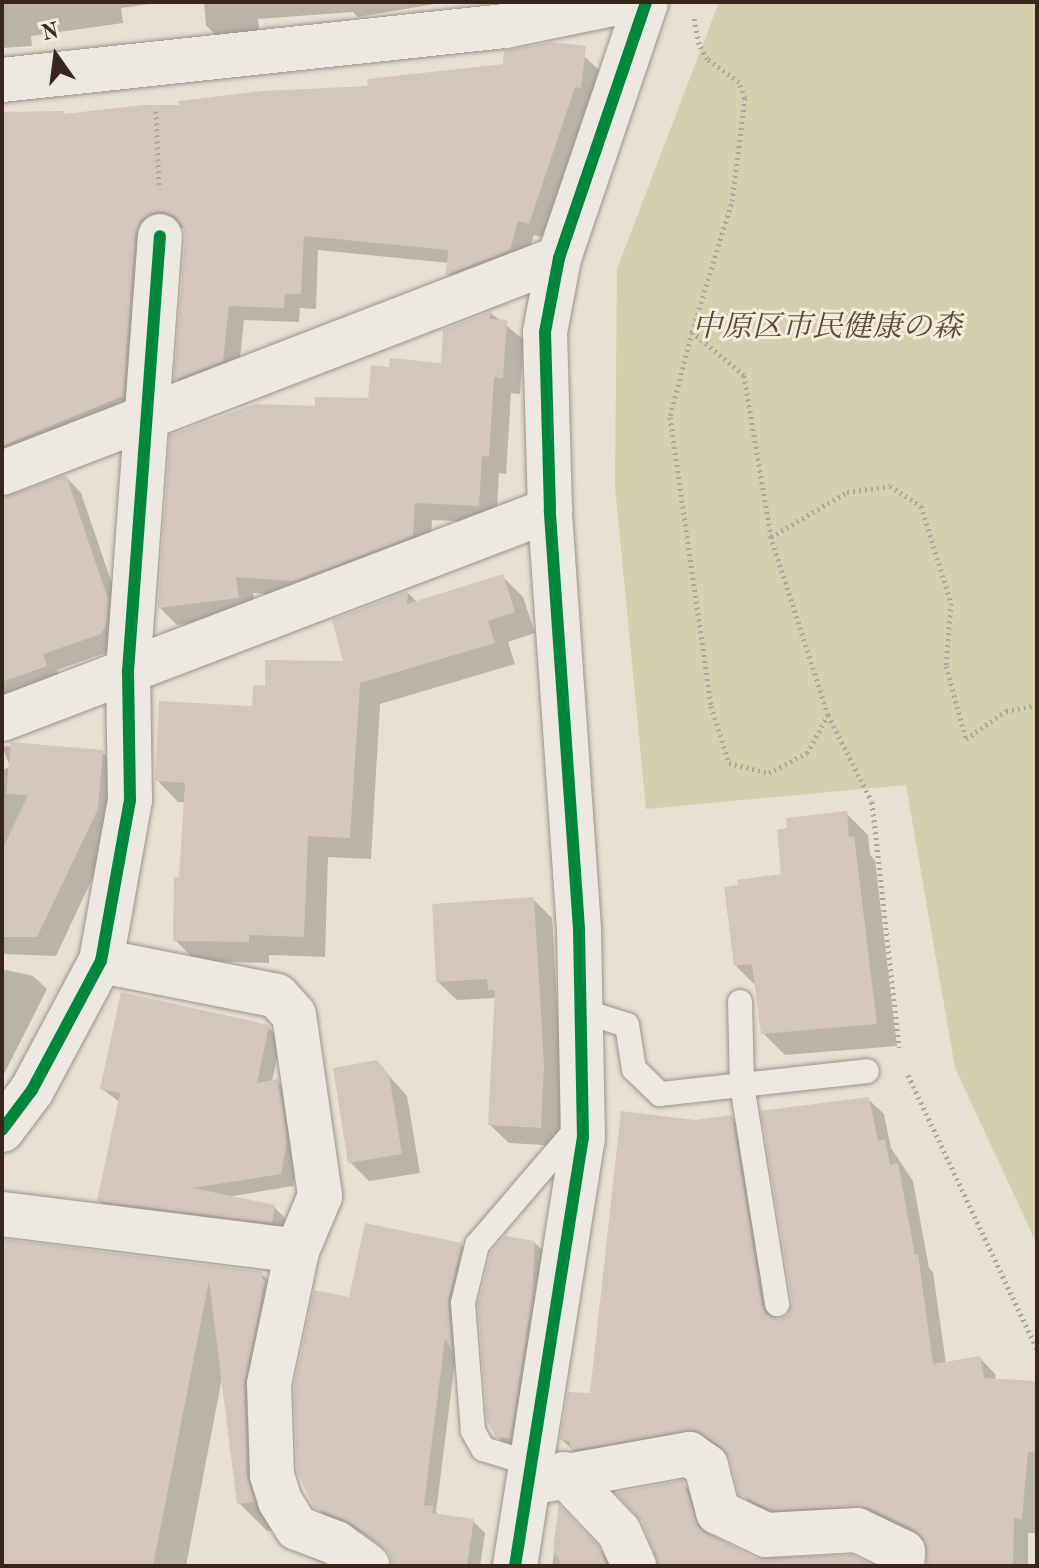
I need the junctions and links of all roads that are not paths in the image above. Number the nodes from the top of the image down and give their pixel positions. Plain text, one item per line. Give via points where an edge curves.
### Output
1 (622, 2) edge
2 (646, 2) edge
3 (2, 80) edge
4 (160, 236) road end
5 (559, 258) junction
6 (146, 417) junction
7 (2, 473) edge
8 (550, 510) junction
9 (128, 671) junction
10 (2, 719) edge
11 (101, 961) junction
12 (740, 1002) dead end
13 (582, 1011) junction
14 (867, 1071) dead end
15 (742, 1085) junction
16 (583, 1122) junction
17 (2, 1130) edge
18 (2, 1214) edge
19 (297, 1251) junction
20 (777, 1304) dead end
21 (542, 1474) junction
22 (368, 1566) edge
23 (515, 1566) edge
24 (634, 1566) edge
25 (902, 1566) edge

1 - 3 street via 505,26
2 - 5 street
4 - 6 street
5 - 6 street
5 - 8 street via 545,332
6 - 7 street
6 - 9 street
8 - 9 street
8 - 13 street
9 - 10 street
9 - 11 street via 130,800
11 - 17 street via 32,1090
11 - 19 street via 277,996 294,1015 320,1196
12 - 15 lane
13 - 15 lane via 627,1025 634,1069 660,1094
13 - 16 street
14 - 15 lane
15 - 20 lane
16 - 21 street
16 - 21 lane via 477,1245 463,1303 473,1431 483,1449
18 - 19 street
19 - 22 street via 269,1384 272,1475 297,1528 336,1543
21 - 23 street
21 - 24 street via 619,1532
21 - 25 street via 689,1454 706,1466 718,1512 766,1535 857,1530 903,1552

